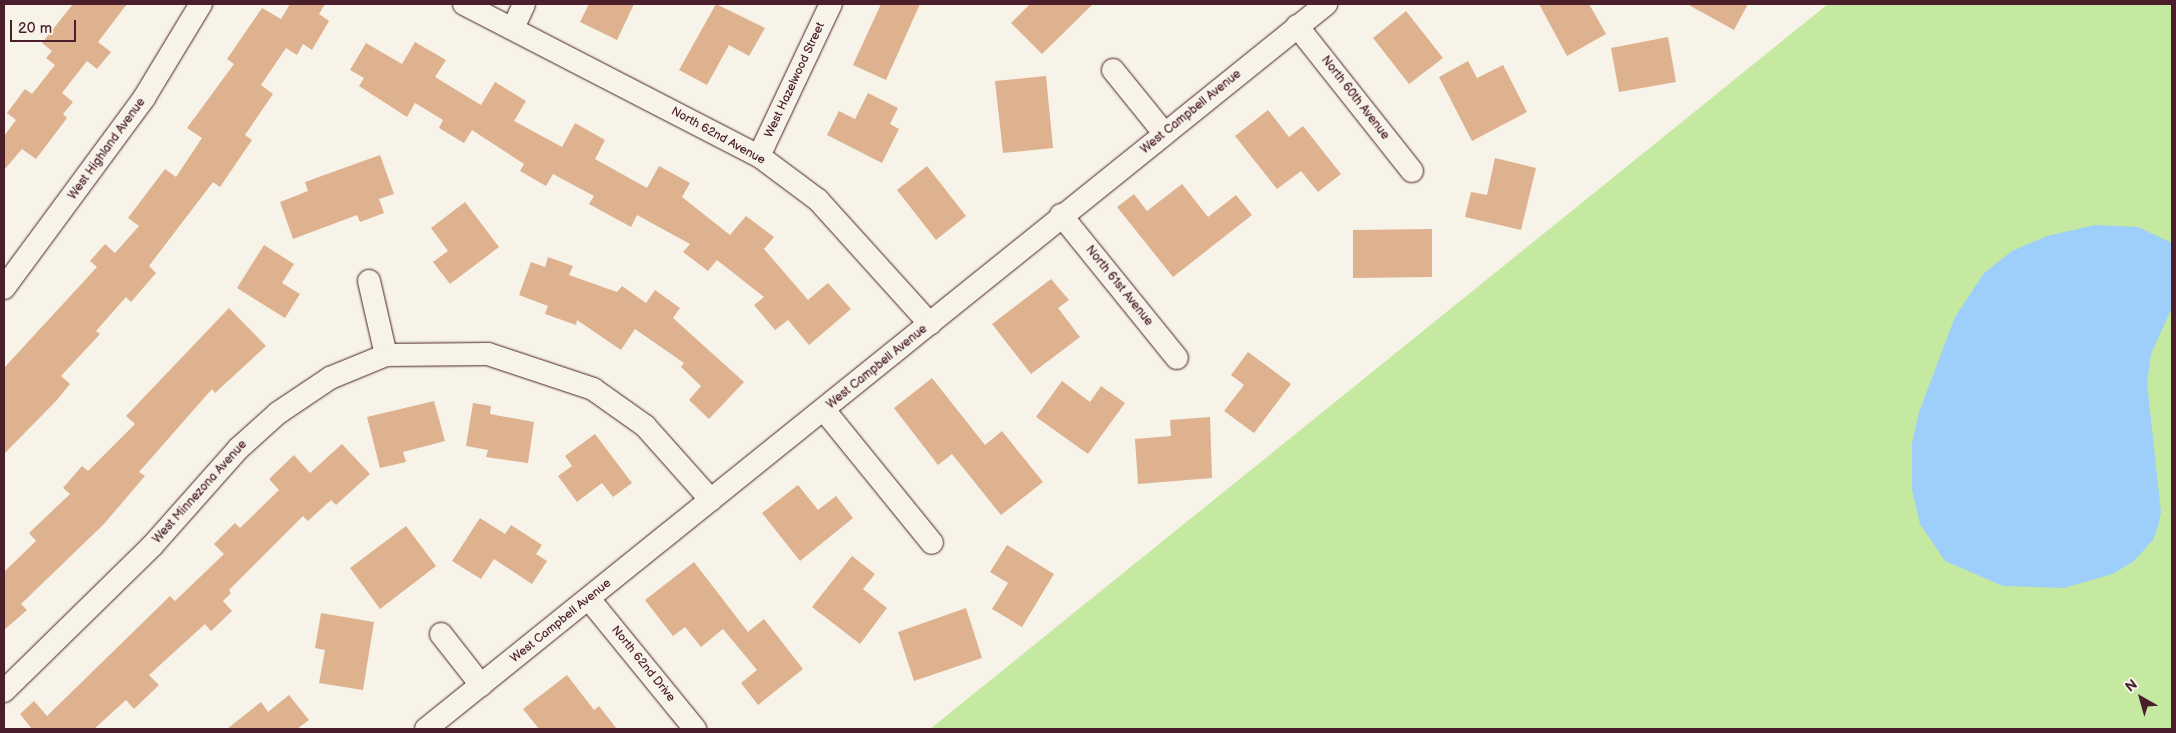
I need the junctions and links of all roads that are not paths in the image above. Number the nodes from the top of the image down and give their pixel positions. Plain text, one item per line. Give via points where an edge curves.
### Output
1 (201, 4) edge
2 (464, 4) edge
3 (524, 4) edge
4 (831, 4) edge
5 (1326, 4) edge
6 (1297, 26) junction
7 (513, 28) junction
8 (1113, 70) dead end
9 (1164, 133) junction
10 (759, 156) junction
11 (1412, 171) dead end
12 (1061, 215) junction
13 (369, 281) dead end
14 (4, 288) edge
15 (930, 324) junction
16 (386, 355) junction
17 (1177, 358) dead end
18 (824, 410) junction
19 (711, 500) junction
20 (932, 543) dead end
21 (589, 599) junction
22 (441, 634) dead end
23 (481, 685) junction
24 (4, 691) edge
25 (426, 729) edge
26 (695, 729) edge

1 - 14 street, West Highland Avenue via 144,98
2 - 7 street, North 62nd Avenue
3 - 7 street
4 - 10 street, West Hazelwood Street
5 - 6 street, West Campbell Avenue
6 - 9 street, West Campbell Avenue
6 - 11 street, North 60th Avenue
7 - 10 street, North 62nd Avenue
8 - 9 street
9 - 12 street, West Campbell Avenue
10 - 15 street, North 62nd Avenue via 818,200
12 - 15 street, West Campbell Avenue
12 - 17 street, North 61st Avenue
13 - 16 street
15 - 18 street, West Campbell Avenue
16 - 19 street, West Minnezona Avenue via 488,354 593,390 645,426
16 - 24 street, West Minnezona Avenue via 330,378 278,413 238,449 152,546
18 - 19 street, West Campbell Avenue
18 - 20 street
19 - 21 street, West Campbell Avenue
21 - 23 street, West Campbell Avenue
21 - 26 street, North 62nd Drive
22 - 23 street
23 - 25 street, West Campbell Avenue

